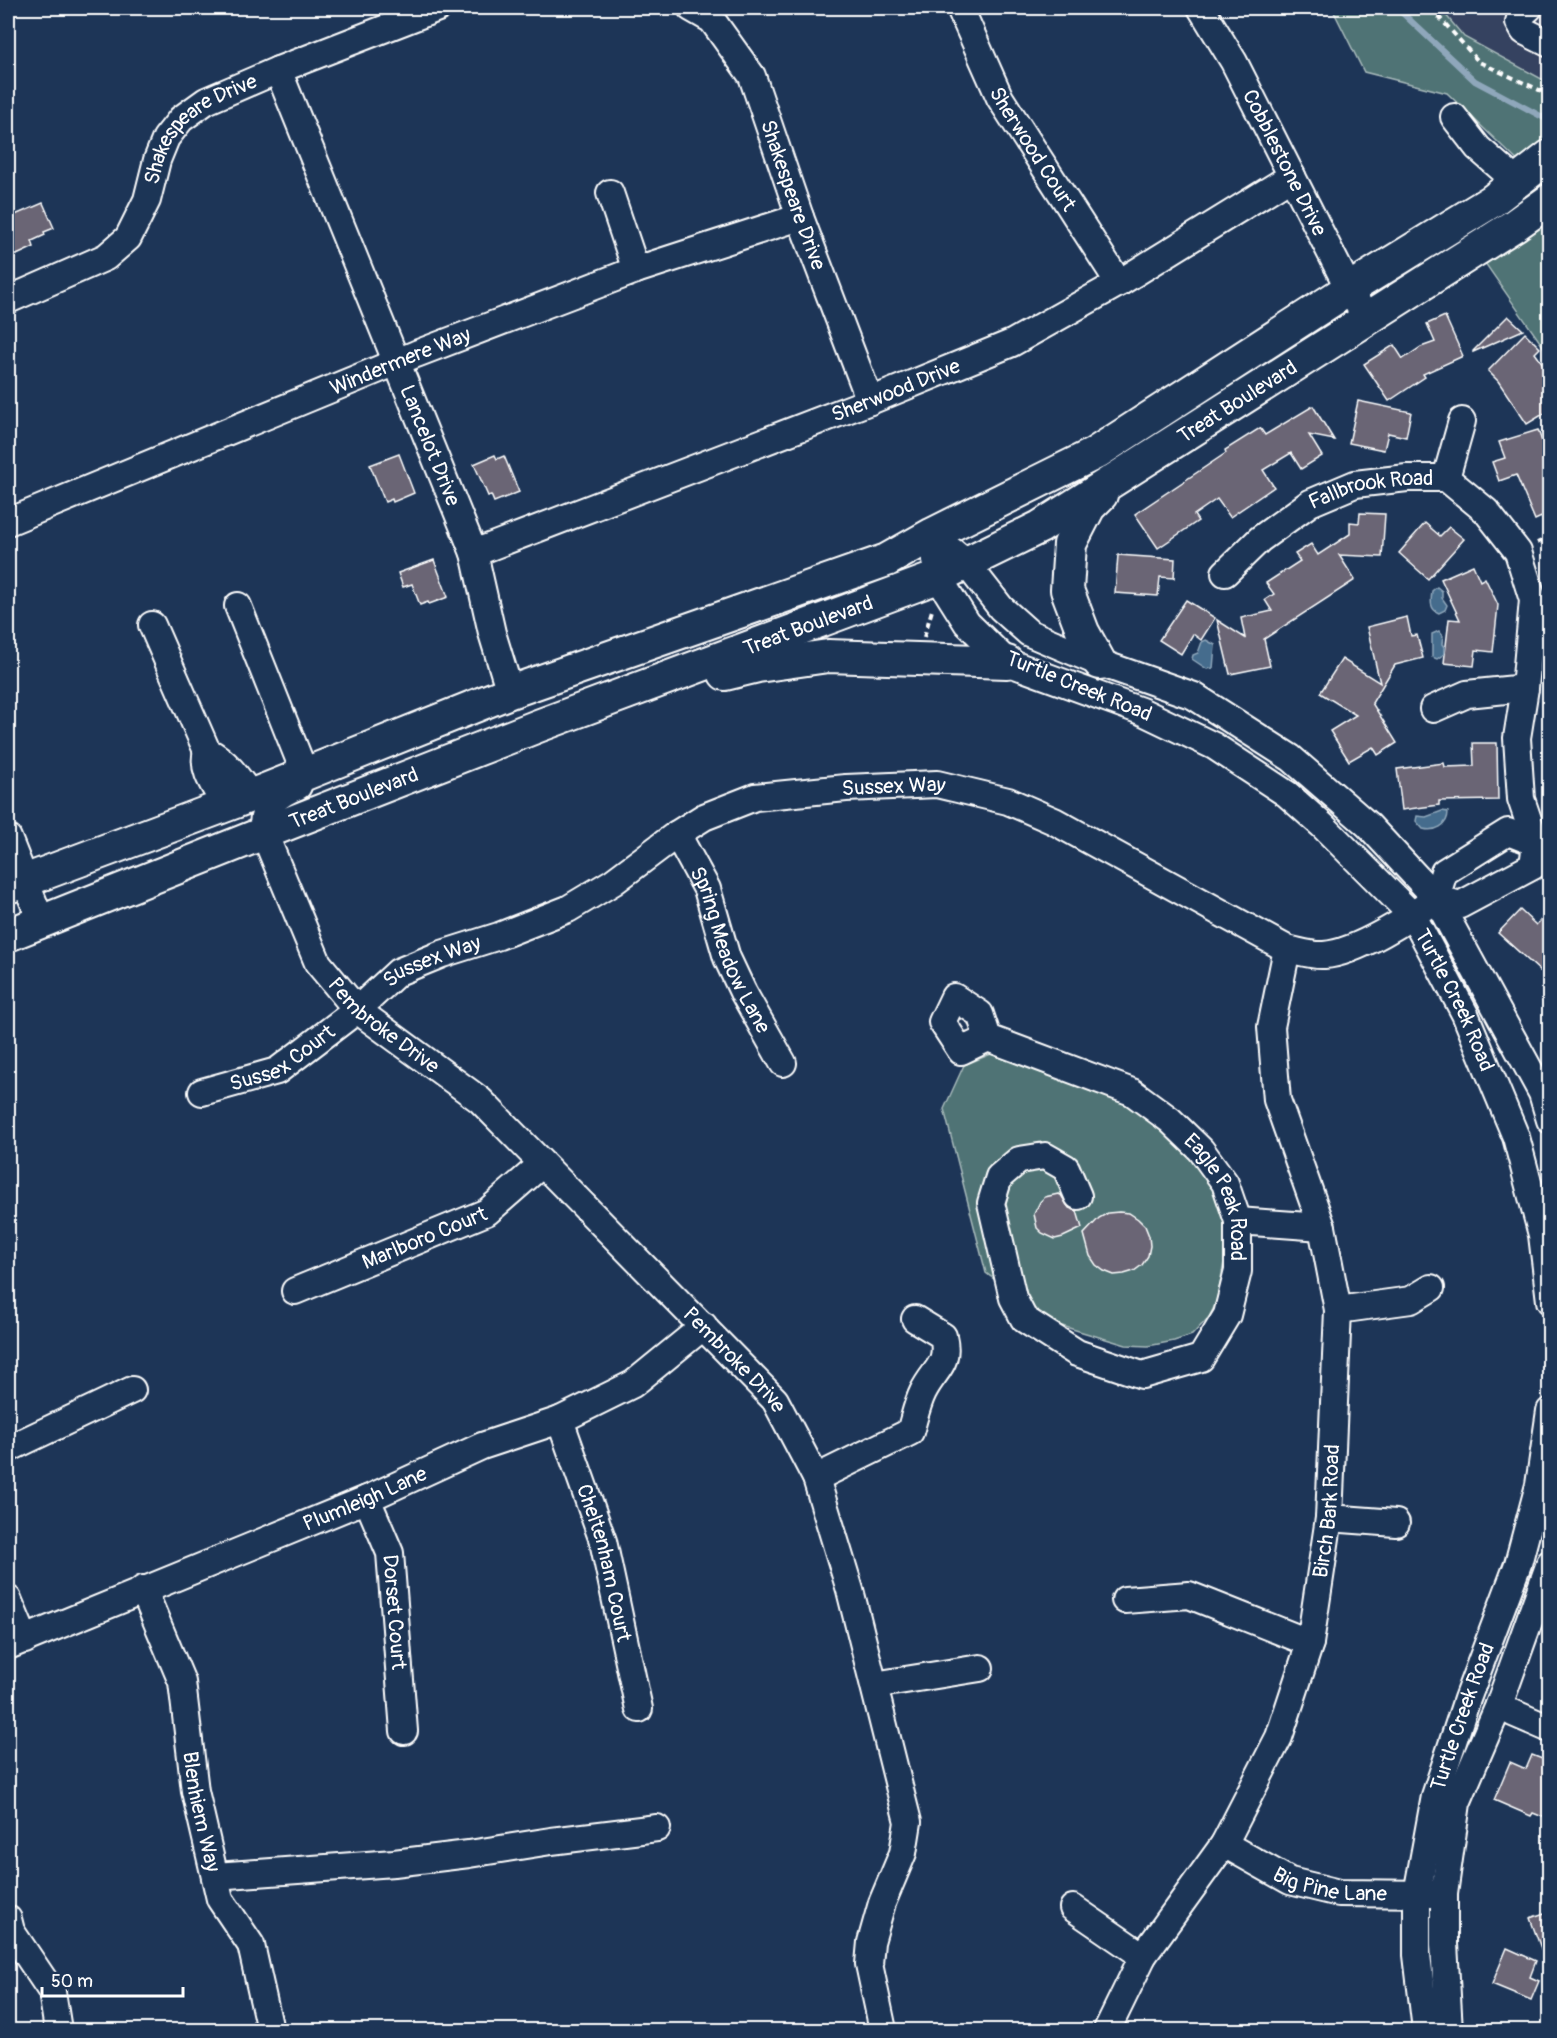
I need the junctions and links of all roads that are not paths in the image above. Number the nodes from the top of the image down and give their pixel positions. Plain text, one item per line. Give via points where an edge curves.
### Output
1 (433, 8) edge
2 (691, 8) edge
3 (960, 8) edge
4 (1201, 8) edge
5 (1529, 8) edge
6 (1550, 44) edge
7 (278, 70) junction
8 (1454, 117) dead end
9 (1548, 158) edge
10 (1292, 176) junction
11 (1517, 182) junction
12 (610, 193) dead end
13 (1550, 200) edge
14 (800, 217) junction
15 (636, 270) junction
16 (1119, 283) junction
17 (1349, 289) junction
18 (8, 300) edge
19 (1367, 319) junction
20 (395, 362) junction
21 (870, 401) junction
22 (1462, 421) dead end
23 (1446, 478) junction
24 (1110, 484) junction
25 (8, 522) edge
26 (933, 534) junction
27 (474, 553) junction
28 (966, 563) junction
29 (1225, 573) dead end
30 (936, 588) junction
31 (238, 606) dead end
32 (152, 625) dead end
33 (1007, 662) junction
34 (1100, 663) junction
35 (1525, 688) junction
36 (510, 692) junction
37 (601, 702) junction
38 (1433, 709) dead end
39 (429, 724) junction
40 (305, 774) junction
41 (239, 801) junction
42 (172, 825) junction
43 (264, 833) junction
44 (677, 834) junction
45 (8, 838) edge
46 (1543, 852) edge
47 (16, 884) edge
48 (1436, 898) junction
49 (1413, 916) junction
50 (41, 921) junction
51 (8, 935) edge
52 (1287, 950) junction
53 (357, 1010) junction
54 (988, 1038) dead end
55 (783, 1064) dead end
56 (201, 1092) dead end
57 (1550, 1120) edge
58 (542, 1164) junction
59 (1078, 1196) dead end
60 (1238, 1221) junction
61 (1322, 1227) junction
62 (1431, 1287) dead end
63 (295, 1291) dead end
64 (1550, 1301) edge
65 (1338, 1310) junction
66 (915, 1319) dead end
67 (704, 1326) junction
68 (132, 1390) dead end
69 (1550, 1412) edge
70 (560, 1420) junction
71 (8, 1449) edge
72 (816, 1478) junction
73 (367, 1498) junction
74 (1329, 1518) junction
75 (1396, 1523) dead end
76 (1550, 1563) edge
77 (143, 1589) junction
78 (8, 1599) edge
79 (1125, 1600) dead end
80 (16, 1643) edge
81 (1310, 1643) junction
82 (980, 1668) dead end
83 (874, 1685) junction
84 (1499, 1705) junction
85 (639, 1709) dead end
86 (1550, 1729) edge
87 (404, 1731) dead end
88 (657, 1828) dead end
89 (1224, 1844) junction
90 (215, 1876) junction
91 (1417, 1894) junction
92 (1444, 1894) junction
93 (1073, 1908) dead end
94 (8, 1919) edge
95 (1143, 1956) junction
96 (58, 2031) edge
97 (270, 2031) edge
98 (883, 2031) edge
99 (1107, 2031) edge
100 (1426, 2031) edge
101 (1449, 2031) edge

1 - 7 street, Shakespeare Drive
2 - 14 street, Shakespeare Drive via 712,20 752,76
3 - 16 street, Sherwood Court via 1000,98
4 - 10 street, Cobblestone Drive via 1234,62
5 - 6 street via 1519,22 1524,30
7 - 18 street, Shakespeare Drive via 206,101 181,119 166,138 147,200 128,238 106,257
7 - 20 street, Lancelot Drive
8 - 11 street via 1478,148
9 - 11 main road, Treat Boulevard
10 - 16 street, Sherwood Drive
10 - 17 street, Cobblestone Drive
11 - 17 main road, Treat Boulevard
12 - 15 street
13 - 19 main road, Treat Boulevard
14 - 15 street, Windermere Way
14 - 21 street, Shakespeare Drive
15 - 20 street, Windermere Way
16 - 21 street, Sherwood Drive via 1012,343
17 - 19 street, Cobblestone Drive
17 - 26 main road, Treat Boulevard via 1094,454
19 - 24 main road, Treat Boulevard
20 - 25 street, Windermere Way
20 - 27 street, Lancelot Drive
21 - 27 street, Sherwood Drive
22 - 23 street
23 - 29 street, Fallbrook Road via 1355,484 1310,503 1260,539
23 - 35 street, Fallbrook Road via 1486,511 1518,552 1533,600
24 - 28 main road, Treat Boulevard via 1040,527
24 - 34 main road via 1089,507 1070,544 1066,590
26 - 28 street, Turtle Creek Road
26 - 30 street, Turtle Creek Road
26 - 36 main road, Treat Boulevard via 887,560
27 - 36 street, Lancelot Drive
28 - 30 main road, Treat Boulevard
28 - 34 street, Turtle Creek Road via 1001,609 1029,633
30 - 33 street, Turtle Creek Road
30 - 37 main road, Treat Boulevard
31 - 40 street
32 - 41 street via 207,751 238,777
33 - 37 main road via 828,656 758,666
33 - 49 street, Turtle Creek Road via 1141,711 1214,746 1287,794
34 - 48 street, Turtle Creek Road via 1194,696 1291,758 1368,825
35 - 38 street via 1467,694
35 - 46 street, Fallbrook Road via 1517,738 1521,799
36 - 39 main road, Treat Boulevard
37 - 43 main road, Treat Boulevard
39 - 40 main road, Treat Boulevard
39 - 43 street via 426,733 416,741 282,792 264,816
40 - 41 main road, Treat Boulevard
41 - 42 main road, Treat Boulevard
42 - 43 street via 187,831 234,816
42 - 47 main road, Treat Boulevard
43 - 50 main road, Treat Boulevard
43 - 53 street, Pembroke Drive via 318,963
44 - 52 street, Sussex Way via 755,797 937,784 1008,801 1054,821
44 - 53 street, Sussex Way via 613,882 568,909 398,972
44 - 55 street, Spring Meadow Lane via 707,889 727,957 743,992
45 - 47 street
46 - 48 street via 1533,866 1460,905
46 - 48 street via 1508,832 1444,872
47 - 50 street
48 - 49 street, Sussex Way
48 - 57 street, Turtle Creek Road via 1542,1093
49 - 52 street, Sussex Way via 1335,952 1323,955
49 - 64 street, Turtle Creek Road via 1465,1014 1516,1137 1542,1235
50 - 51 main road, Treat Boulevard
52 - 61 street, Birch Bark Road via 1271,1027 1277,1100
53 - 56 street, Sussex Court via 277,1071
53 - 58 street, Pembroke Drive via 480,1100
54 - 60 street, Eagle Peak Road via 1132,1092 1170,1120 1201,1150 1226,1183
58 - 63 street, Marlboro Court via 487,1212
58 - 67 street, Pembroke Drive
59 - 60 street, Eagle Peak Road via 1066,1168 1045,1156 1019,1160 999,1177 991,1203 1013,1298 1024,1319 1077,1353 1142,1375 1201,1358 1227,1315 1238,1271
60 - 61 street
61 - 65 street, Birch Bark Road
62 - 65 street via 1412,1300
65 - 74 street, Birch Bark Road
66 - 72 street via 943,1336 946,1349 944,1360 923,1392 910,1432
67 - 70 street, Plumleigh Lane via 633,1384
67 - 72 street, Pembroke Drive via 775,1400
68 - 71 street
69 - 91 street, Turtle Creek Road via 1539,1485 1518,1564 1435,1796
70 - 73 street, Plumleigh Lane via 482,1446
70 - 85 street, Cheltenham Court via 603,1541
72 - 83 street, Pembroke Drive
73 - 77 street, Plumleigh Lane
73 - 87 street, Dorset Court via 390,1553
74 - 75 street
74 - 81 street, Birch Bark Road
76 - 84 street, Turtle Creek Road
77 - 80 street, Plumleigh Lane
77 - 90 street, Blenhiem Way via 182,1682 195,1791
78 - 80 street
79 - 81 street via 1189,1595
81 - 89 street, Birch Bark Road via 1279,1737
82 - 83 street
83 - 98 street, Pembroke Drive via 908,1822 903,1853 871,1942 869,1964
84 - 86 street
84 - 92 street, Turtle Creek Road via 1457,1803
88 - 90 street via 394,1863
89 - 91 street, Big Pine Lane via 1290,1881 1339,1893
89 - 95 street, Birch Bark Road
90 - 97 street, Blenhiem Way via 220,1899 251,1945
91 - 92 street, Big Pine Lane
91 - 100 street, Turtle Creek Road via 1416,1955
92 - 101 street, Turtle Creek Road
93 - 95 street
94 - 96 street via 11,1931 52,1992
95 - 99 street, Birch Bark Road

